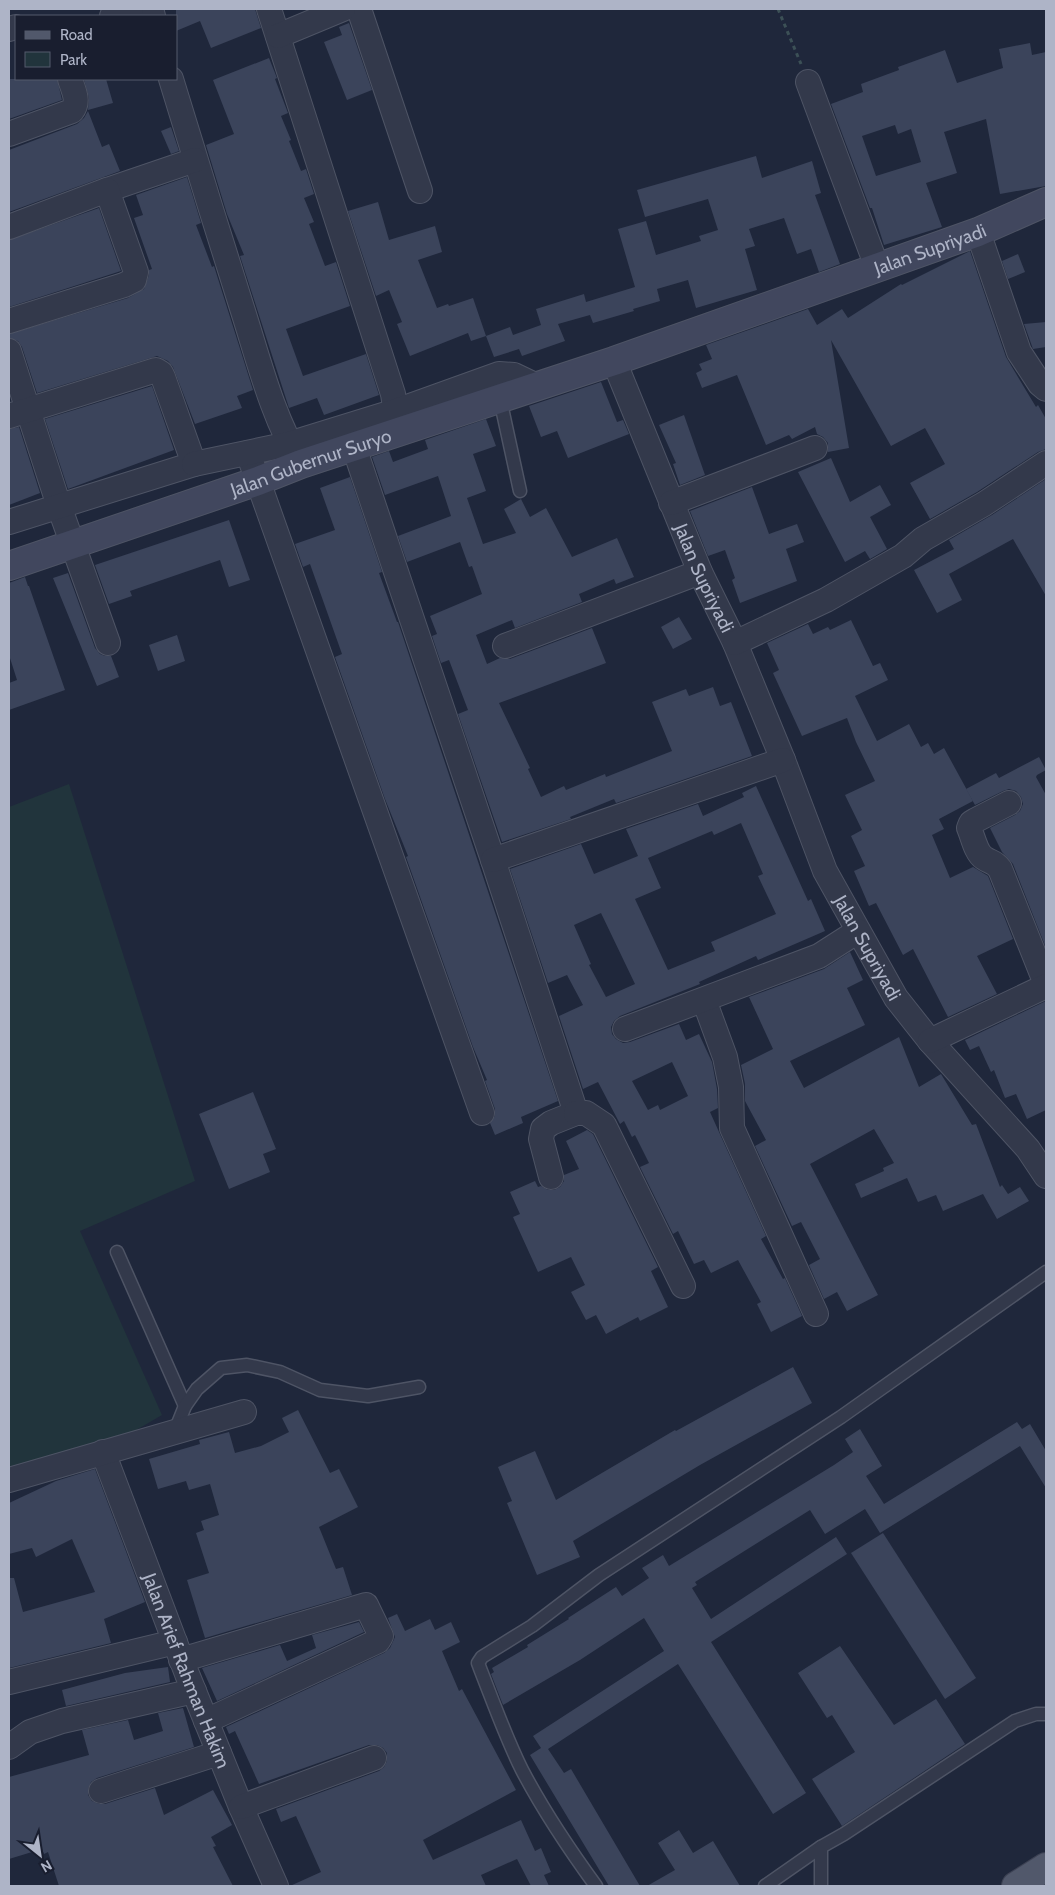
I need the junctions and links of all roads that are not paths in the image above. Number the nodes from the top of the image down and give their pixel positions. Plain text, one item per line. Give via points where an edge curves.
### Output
1 (131, 9) edge
2 (269, 9) edge
3 (343, 9) edge
4 (358, 9) edge
5 (115, 15) edge
6 (278, 36) junction
7 (70, 80) edge
8 (171, 80) edge
9 (808, 82) road end
10 (9, 134) edge
11 (195, 160) junction
12 (107, 190) junction
13 (420, 190) dead end
14 (1046, 202) edge
15 (9, 227) edge
16 (978, 232) junction
17 (877, 267) junction
18 (9, 321) edge
19 (9, 351) edge
20 (614, 361) junction
21 (537, 386) junction
22 (1046, 390) edge
23 (500, 399) junction
24 (19, 413) edge
25 (398, 422) junction
26 (354, 446) junction
27 (815, 448) dead end
28 (248, 453) junction
29 (295, 454) junction
30 (1046, 463) edge
31 (194, 464) junction
32 (258, 481) junction
33 (520, 491) dead end
34 (671, 503) junction
35 (59, 506) junction
36 (9, 522) edge
37 (74, 544) junction
38 (9, 566) edge
39 (700, 572) junction
40 (108, 643) dead end
41 (734, 643) junction
42 (505, 646) dead end
43 (783, 760) junction
44 (1009, 804) dead end
45 (494, 860) junction
46 (858, 932) junction
47 (1046, 985) edge
48 (704, 1000) junction
49 (625, 1029) dead end
50 (930, 1041) junction
51 (482, 1113) dead end
52 (576, 1113) junction
53 (1037, 1145) edge
54 (1046, 1176) edge
55 (551, 1177) dead end
56 (116, 1252) dead end
57 (1046, 1272) edge
58 (683, 1286) dead end
59 (816, 1314) dead end
60 (419, 1387) dead end
61 (185, 1406) junction
62 (244, 1412) dead end
63 (175, 1431) junction
64 (103, 1452) junction
65 (9, 1480) edge
66 (184, 1666) junction
67 (9, 1682) edge
68 (1046, 1714) edge
69 (206, 1721) junction
70 (9, 1747) edge
71 (219, 1753) junction
72 (374, 1758) dead end
73 (101, 1791) dead end
74 (241, 1806) junction
75 (821, 1847) junction
76 (1046, 1868) edge
77 (276, 1886) edge
78 (596, 1886) edge
79 (766, 1886) edge
80 (821, 1886) edge
81 (1016, 1886) edge

1 - 5 street
2 - 6 street
3 - 6 street
4 - 13 street
6 - 25 street via 393,394
7 - 10 street via 77,101 72,111
8 - 11 street
9 - 17 street
11 - 12 street
11 - 29 street via 272,404
12 - 15 street
12 - 18 street via 136,272 134,280
14 - 16 main road, Jalan Supriyadi
16 - 17 main road, Jalan Supriyadi
16 - 22 street via 1019,352
17 - 20 main road, Jalan Supriyadi
19 - 24 street
20 - 21 main road, Jalan Gubernur Suryo
20 - 34 street, Jalan Supriyadi
21 - 23 main road, Jalan Gubernur Suryo
21 - 25 street via 514,375 499,374
23 - 25 main road, Jalan Gubernur Suryo
23 - 33 lane
24 - 31 street via 156,370 163,377
24 - 35 street
25 - 26 main road, Jalan Gubernur Suryo
25 - 29 street
26 - 29 main road, Jalan Gubernur Suryo
26 - 45 street
27 - 34 street
28 - 29 street
28 - 31 street
28 - 32 street
29 - 32 main road, Jalan Gubernur Suryo
30 - 41 street via 923,539 903,556 826,600
31 - 35 street
32 - 37 main road, Jalan Gubernur Suryo
32 - 51 street
34 - 39 street, Jalan Supriyadi
35 - 36 street
35 - 37 street
37 - 38 main road, Jalan Gubernur Suryo
37 - 40 street
39 - 41 street, Jalan Supriyadi
39 - 42 street
41 - 43 street, Jalan Supriyadi
43 - 45 street
43 - 46 street, Jalan Supriyadi via 825,871
44 - 47 street via 971,823 970,828 980,854 995,862 1000,869
45 - 52 street
46 - 48 street via 819,956
46 - 50 street, Jalan Supriyadi via 896,998
47 - 50 street
48 - 49 street
48 - 59 street via 725,1057 733,1110 732,1128
50 - 53 street, Jalan Supriyadi
52 - 55 street via 543,1129 541,1139
52 - 58 street via 586,1113 604,1125
53 - 54 street, Jalan Supriyadi
56 - 61 lane
57 - 78 lane via 841,1417 599,1575 532,1626 482,1657 478,1663 480,1671 519,1763 536,1795
60 - 61 lane via 368,1396 320,1390 280,1372 247,1365 222,1368 197,1389
61 - 63 lane
62 - 63 street
63 - 64 street
64 - 65 street
64 - 66 street, Jalan Arief Rahman Hakim
66 - 67 street
66 - 69 street, Jalan Arief Rahman Hakim
66 - 69 street via 366,1605 381,1636 378,1641
66 - 70 street via 30,1732
68 - 75 lane via 1016,1721
69 - 71 street, Jalan Arief Rahman Hakim
71 - 73 street
71 - 74 street, Jalan Arief Rahman Hakim
72 - 74 street
74 - 77 street, Jalan Arief Rahman Hakim
75 - 79 lane
75 - 80 lane
76 - 81 main road

